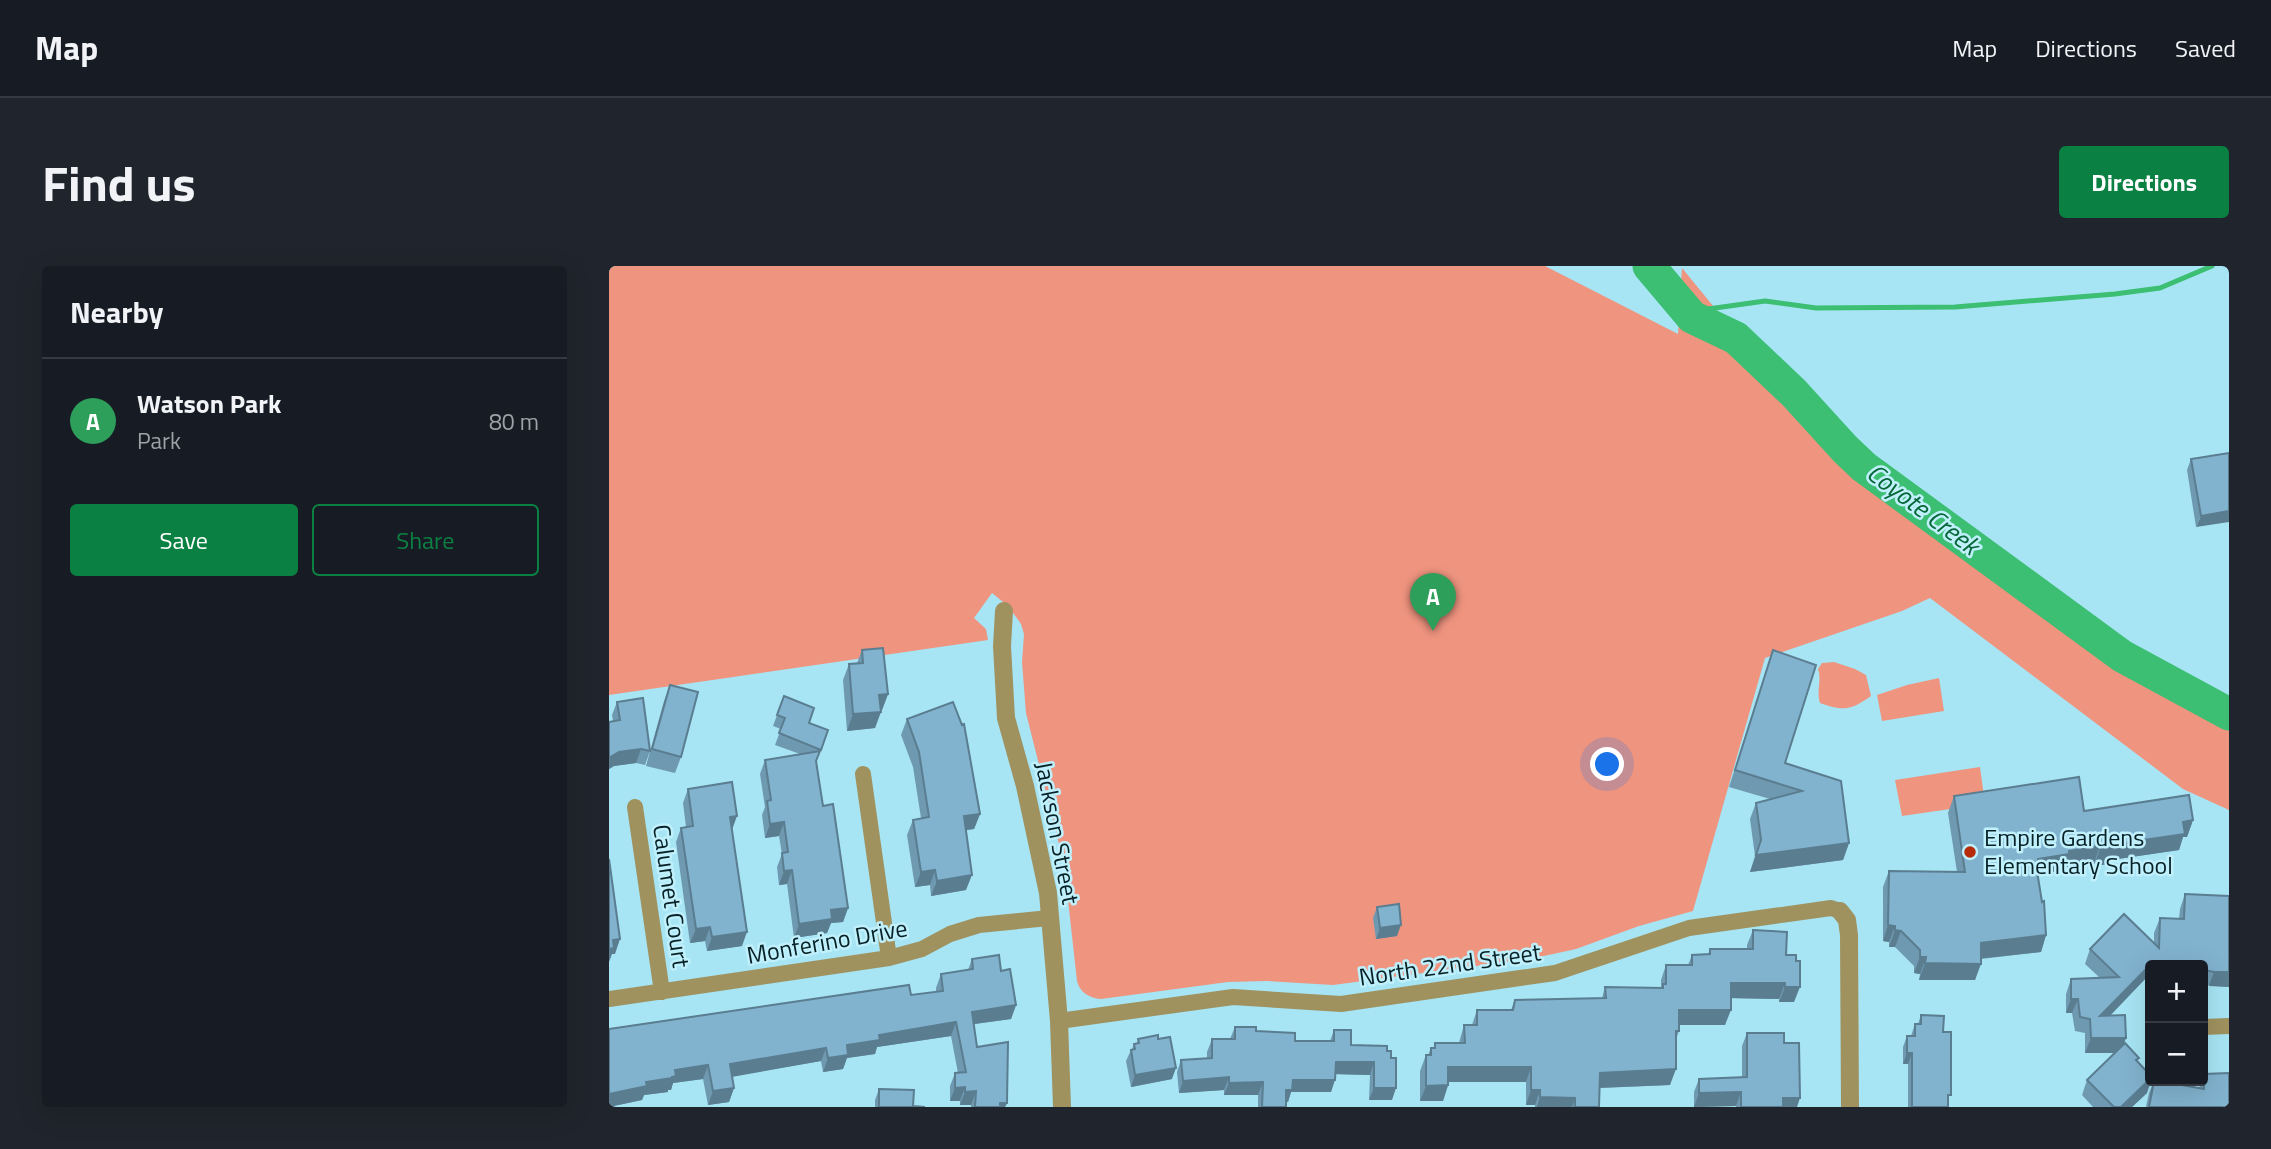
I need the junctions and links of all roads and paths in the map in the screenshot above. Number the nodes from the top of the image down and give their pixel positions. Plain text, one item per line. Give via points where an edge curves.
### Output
1 (1004, 611) dead end
2 (863, 774) dead end
3 (635, 807) dead end
4 (1840, 911) joint
5 (1049, 918) junction
6 (889, 958) junction
7 (662, 992) junction
8 (609, 999) edge
9 (1059, 1021) junction
10 (2229, 1026) edge
11 (2208, 1027) edge
12 (1062, 1107) edge
13 (1850, 1107) edge

1 - 5 street, Jackson Street via 1006,718 1040,849
2 - 6 street
3 - 7 street, Calumet Court
4 - 9 street, North 22nd Street via 1831,908 1689,928 1555,973 1353,1003 1233,997
4 - 13 street via 1849,934
5 - 6 street, Monferino Drive via 979,925
5 - 9 street, Jackson Street
6 - 7 street, Monferino Drive
7 - 8 street, Monferino Drive
9 - 12 street, Jackson Street
10 - 11 street

